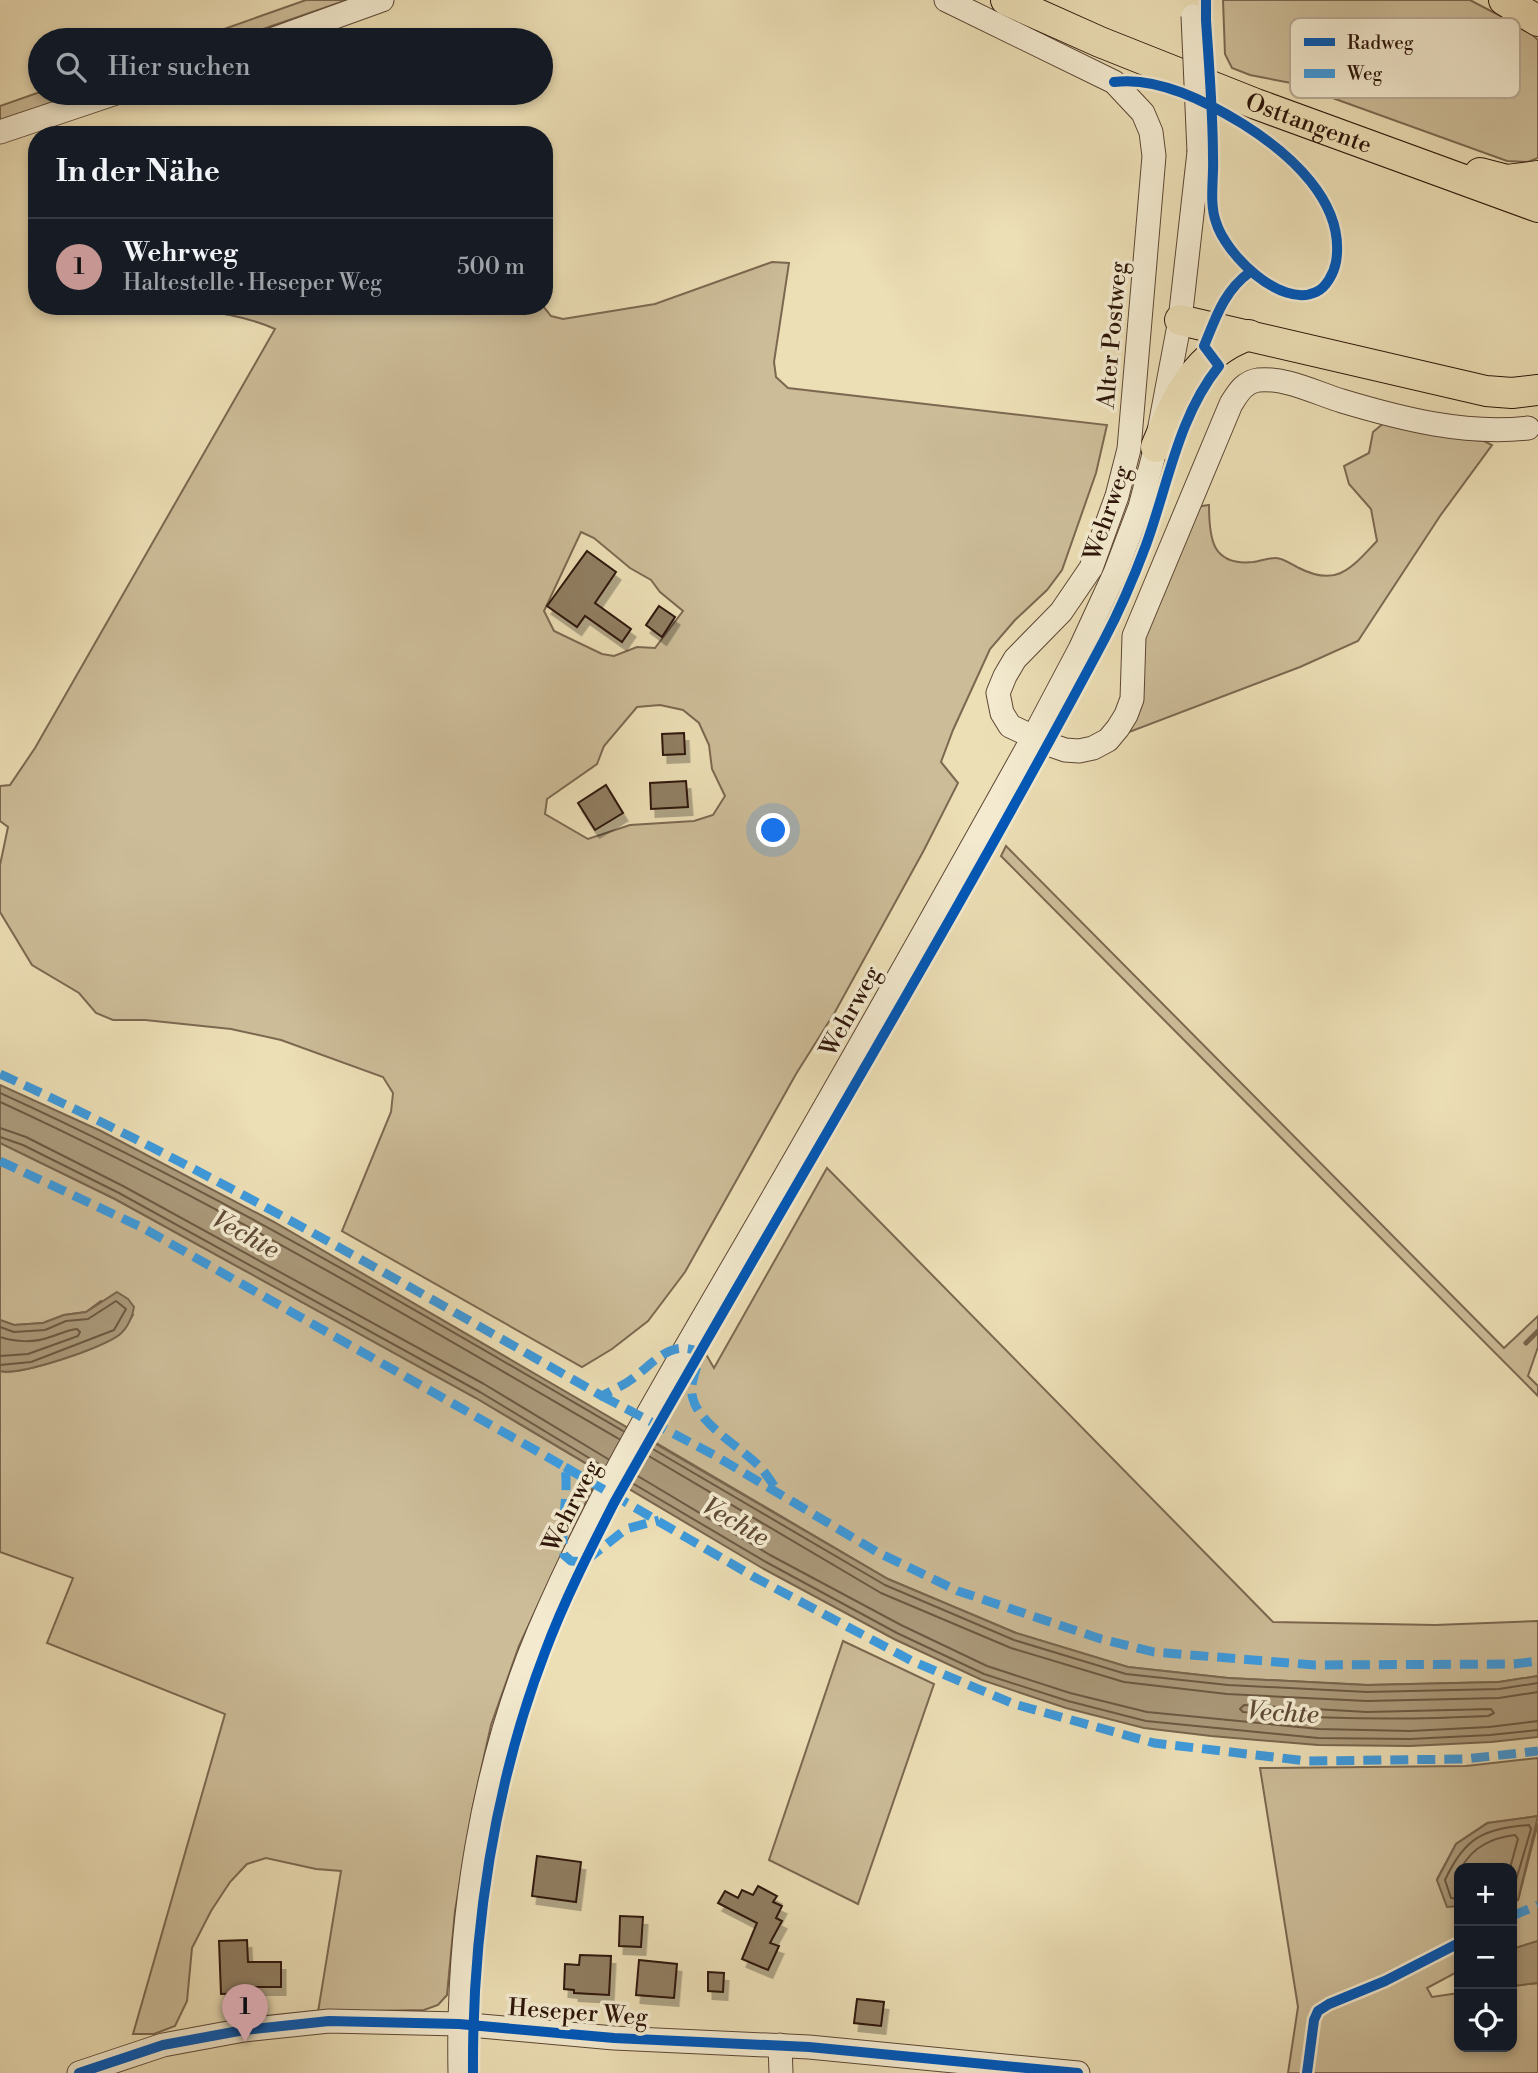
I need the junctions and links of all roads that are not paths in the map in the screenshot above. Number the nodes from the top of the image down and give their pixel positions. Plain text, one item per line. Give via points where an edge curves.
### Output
1 (382, 0) edge
2 (946, 0) edge
3 (1006, 0) edge
4 (1504, 0) edge
5 (1192, 8) edge
6 (1538, 21) edge
7 (304, 28) edge
8 (80, 105) edge
9 (0, 132) edge
10 (1408, 159) junction
11 (1538, 176) edge
12 (1475, 185) junction
13 (1538, 207) edge
14 (1538, 222) edge
15 (1180, 320) junction
16 (1249, 335) junction
17 (1538, 390) edge
18 (1528, 428) dead end
19 (1156, 447) junction
20 (1034, 736) junction
21 (459, 2024) junction
22 (780, 2045) junction
23 (986, 2068) edge
24 (79, 2073) edge
25 (460, 2073) edge
26 (781, 2073) edge
27 (1078, 2073) edge

1 - 7 street
2 - 20 street, Alter Postweg via 1114,82 1143,113 1151,132 1152,195 1129,449 1117,496 1084,579 1061,612 1015,659 998,693 1010,726
3 - 10 main road, Osttangente via 1256,104
4 - 6 main road
5 - 15 street, Wehrweg, bridge via 1199,152
8 - 9 street
10 - 11 main road via 1507,180
10 - 12 main road, Osttangente
12 - 13 main road, Osttangente
12 - 14 main road
15 - 16 main road
15 - 19 street, Wehrweg
16 - 17 main road via 1486,391
16 - 19 main road via 1211,355 1197,371 1174,403
18 - 20 street, Alter Postweg via 1454,427 1284,383 1248,383 1231,404 1134,636 1132,699 1126,715 1108,740 1093,748 1065,750
19 - 20 street, Wehrweg via 1115,573
20 - 21 street, Wehrweg via 654,1405 539,1632 499,1751 482,1825 467,1918
21 - 22 street, Heseper Weg via 614,2038
21 - 24 street, Heseper Weg via 329,2021 244,2030 163,2045
21 - 25 street, Wehrweg
22 - 23 street, Heseper Weg
22 - 26 street
23 - 27 street, Heseper Weg

